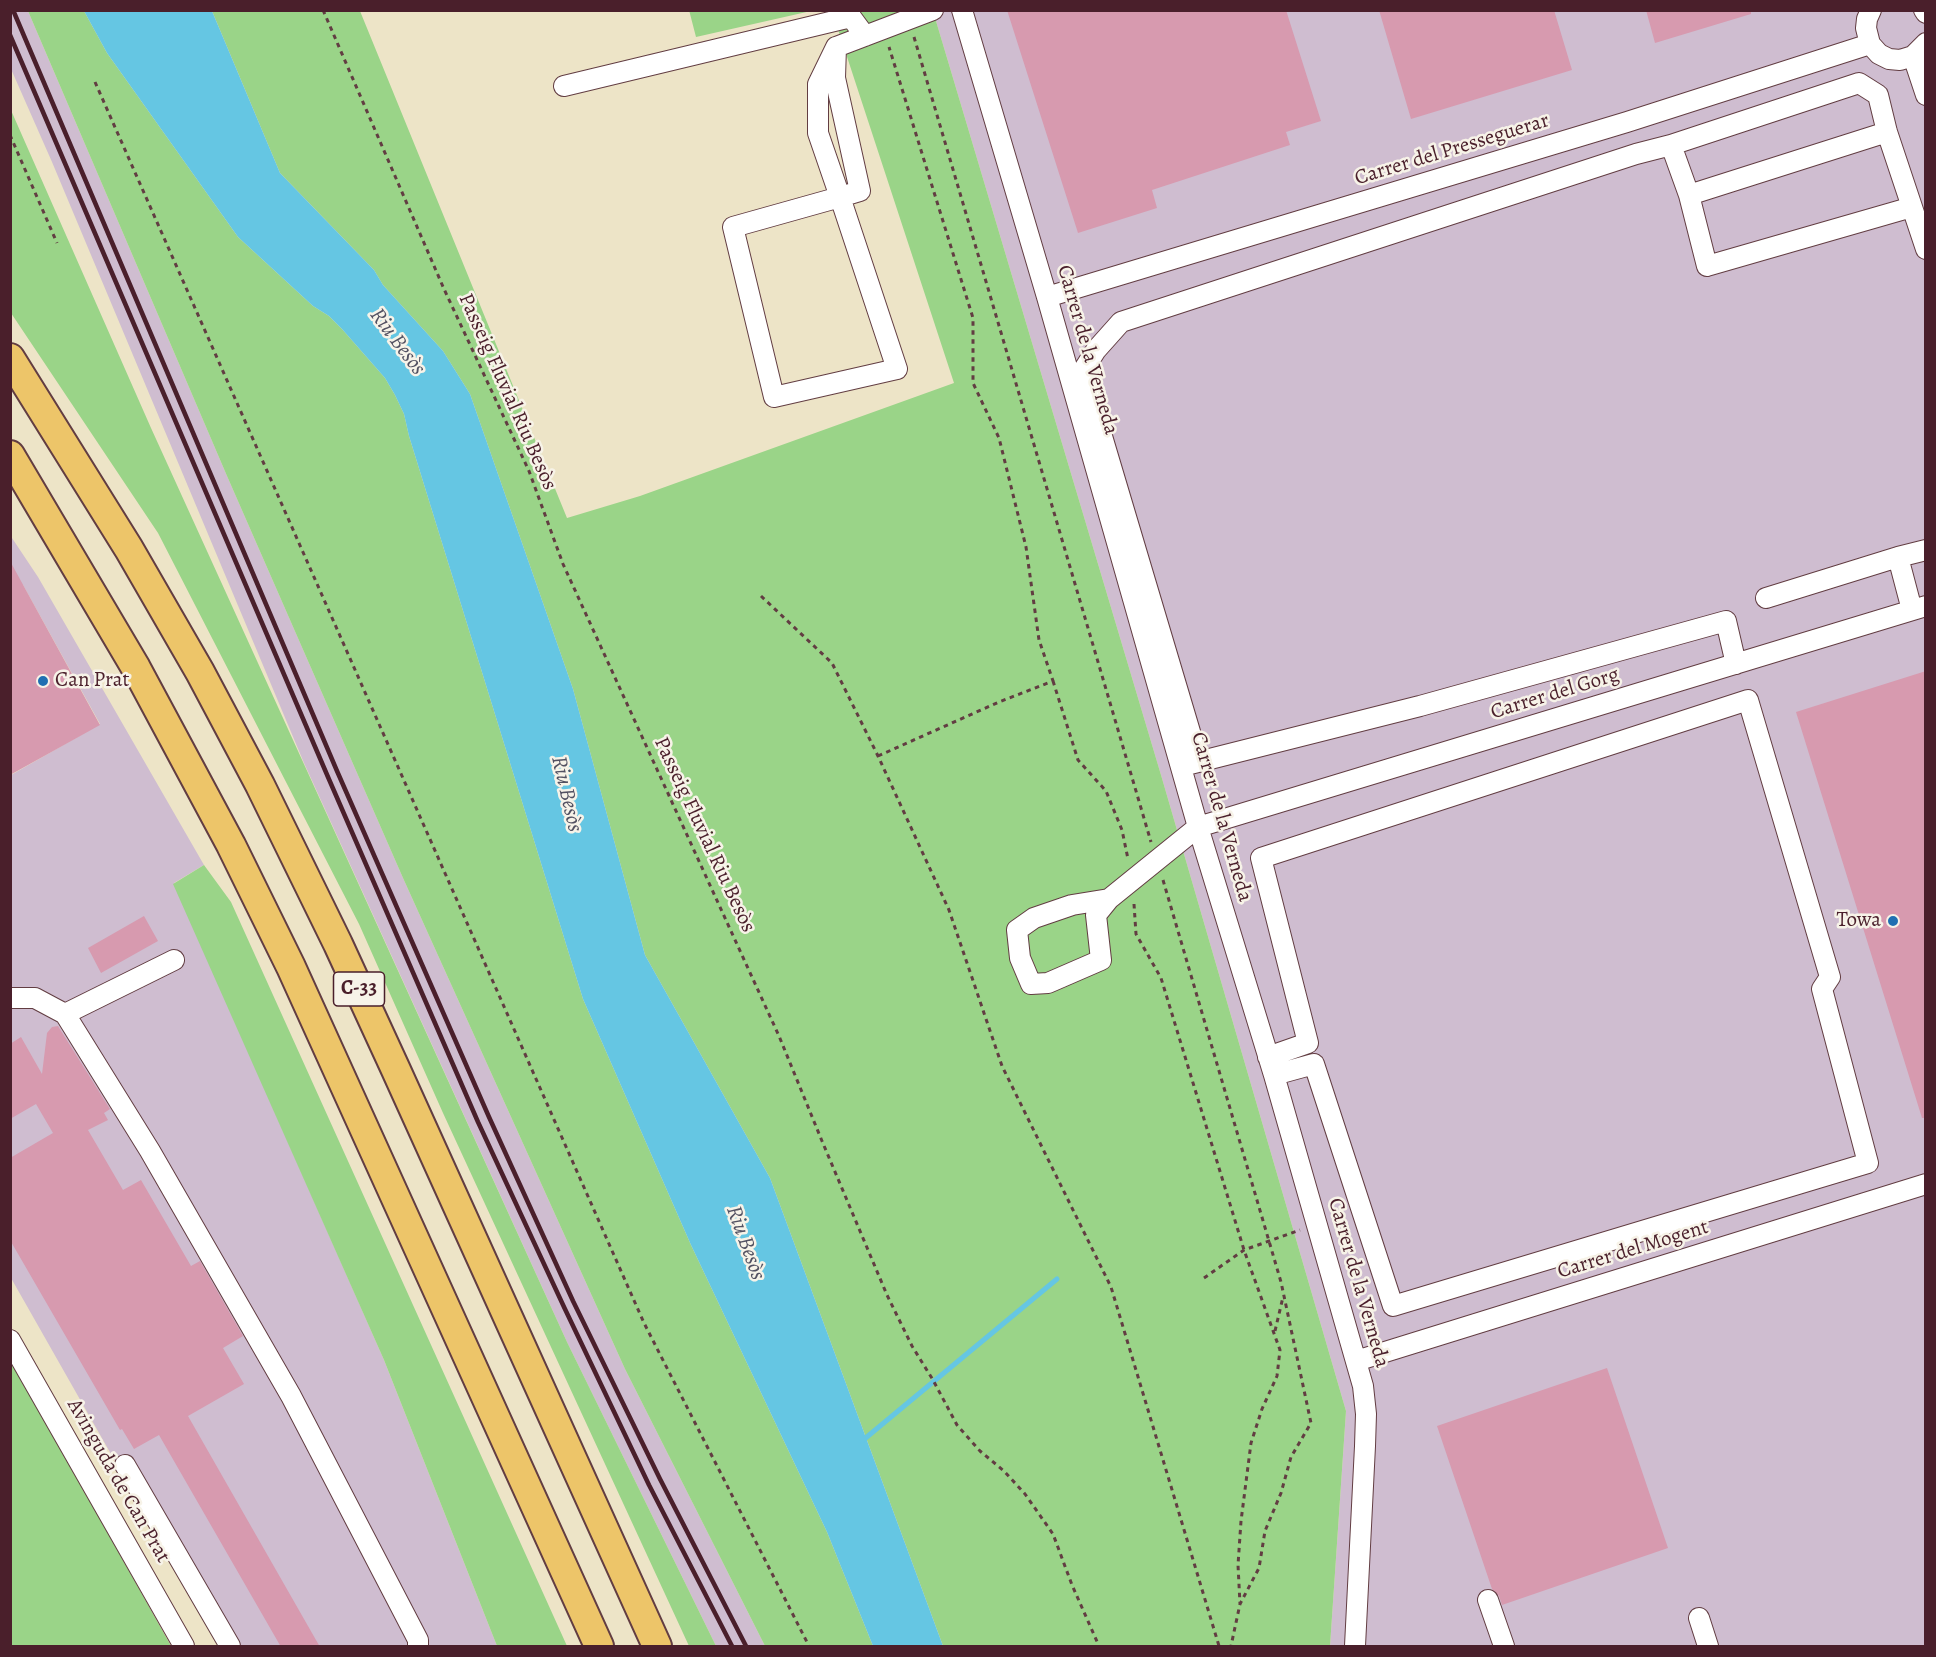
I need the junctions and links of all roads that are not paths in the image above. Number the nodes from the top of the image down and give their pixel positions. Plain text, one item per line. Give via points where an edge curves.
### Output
1 (933, 10) edge
2 (962, 10) edge
3 (1871, 10) edge
4 (874, 33) junction
5 (1870, 44) junction
6 (836, 47) junction
7 (1919, 50) edge
8 (564, 86) dead end
9 (1926, 95) edge
10 (1627, 122) junction
11 (1887, 132) junction
12 (1671, 145) junction
13 (1636, 154) junction
14 (1689, 195) junction
15 (840, 196) junction
16 (1912, 207) junction
17 (1926, 249) edge
18 (1047, 297) junction
19 (10, 358) edge
20 (10, 455) edge
21 (1926, 549) edge
22 (1898, 557) junction
23 (1766, 598) dead end
24 (1919, 608) edge
25 (1737, 664) junction
26 (1190, 764) junction
27 (1198, 827) junction
28 (1109, 899) junction
29 (174, 960) dead end
30 (10, 998) edge
31 (65, 1014) junction
32 (1268, 1056) junction
33 (1274, 1076) junction
34 (1926, 1184) edge
35 (10, 1340) edge
36 (1356, 1361) junction
37 (125, 1466) dead end
38 (1488, 1600) dead end
39 (1699, 1618) dead end
40 (184, 1647) edge
41 (230, 1647) edge
42 (418, 1647) edge
43 (599, 1647) edge
44 (657, 1647) edge
45 (1355, 1647) edge
46 (1504, 1647) edge
47 (1708, 1647) edge

1 - 4 street
2 - 18 street, Carrer de la Verneda
3 - 5 street via 1866,28
4 - 6 street
4 - 8 street via 851,17
5 - 7 street via 1888,59 1900,60
5 - 10 street, Carrer del Presseguerar
6 - 15 street via 818,84 818,133
6 - 15 street via 835,78 860,191
7 - 9 street
10 - 13 street
10 - 18 street, Carrer del Presseguerar
11 - 12 street via 1878,95 1859,83
11 - 14 street
11 - 16 street
12 - 13 street
12 - 14 street
13 - 26 street via 1121,322 1096,350 1084,369
14 - 16 street via 1707,266
15 - 15 street via 897,369 774,397 733,227
16 - 17 street
18 - 26 street, Carrer de la Verneda
19 - 44 highway, C-33 via 135,559 200,672 269,805 338,944
20 - 43 highway, C-33 via 136,668 231,845 296,977
21 - 22 street
22 - 23 street
22 - 24 street
24 - 25 street, Carrer del Gorg
25 - 26 street via 1726,621 1420,706
25 - 27 street, Carrer del Gorg
26 - 27 street, Carrer de la Verneda
27 - 28 street
27 - 32 street, Carrer de la Verneda
28 - 28 street via 1072,905 1034,918 1017,930 1020,958 1031,984 1048,983 1101,960 1096,915
29 - 31 street
30 - 31 street via 35,998
31 - 42 street via 150,1151 291,1396 418,1640
32 - 33 street, Carrer de la Verneda
32 - 33 street via 1308,1043 1261,858 1748,700 1830,977 1822,989 1868,1163 1393,1306 1314,1064
33 - 36 street, Carrer de la Verneda
34 - 36 street, Carrer del Mogent
35 - 40 street, Avinguda de Can Prat
36 - 45 street, Carrer de la Verneda via 1366,1414
37 - 41 street
38 - 46 street
39 - 47 street

